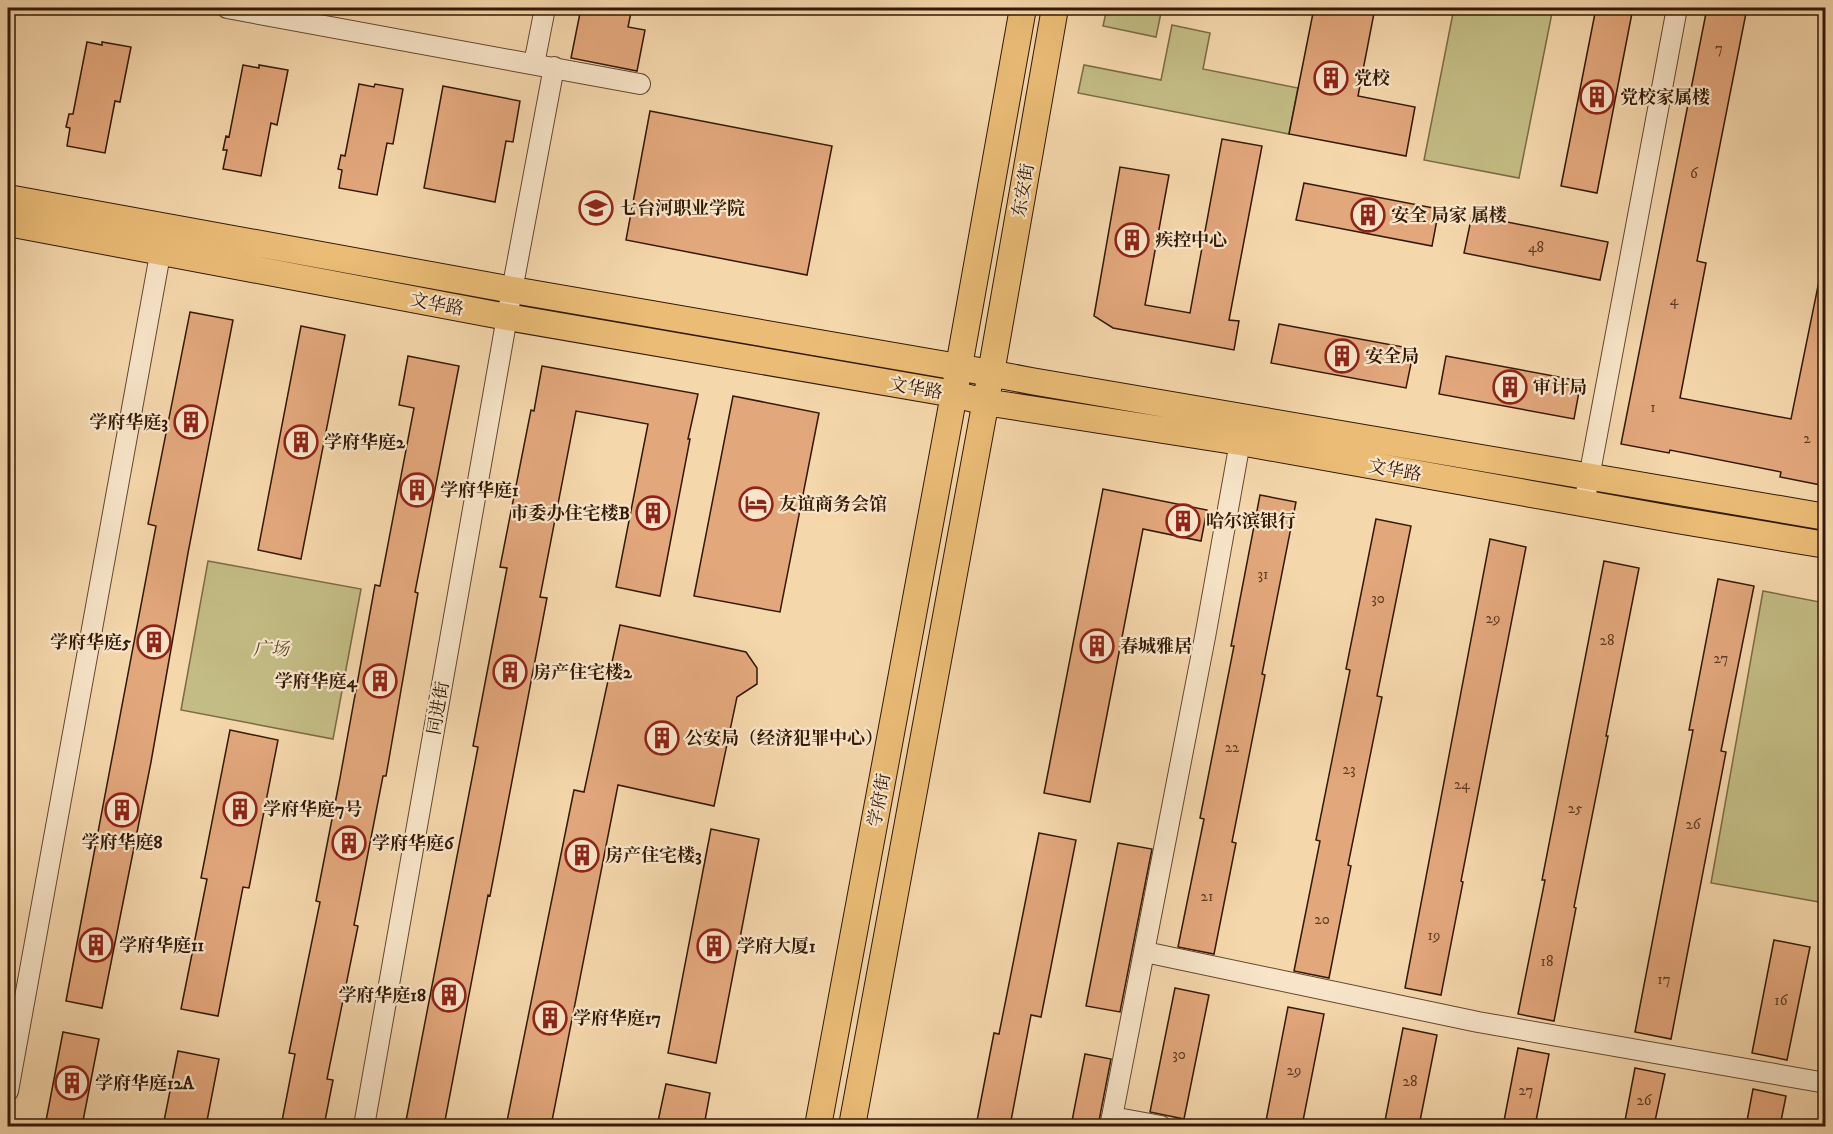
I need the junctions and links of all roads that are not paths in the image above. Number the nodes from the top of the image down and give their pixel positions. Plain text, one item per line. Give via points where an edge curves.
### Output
1 (227, 8) edge
2 (545, 8) edge
3 (1023, 8) edge
4 (1055, 8) edge
5 (1677, 8) edge
6 (534, 64) junction
7 (554, 67) junction
8 (640, 84) dead end
9 (8, 198) edge
10 (8, 223) edge
11 (163, 240) junction
12 (513, 290) junction
13 (507, 317) junction
14 (958, 367) junction
15 (991, 374) junction
16 (954, 394) junction
17 (985, 402) junction
18 (1240, 442) junction
19 (1589, 476) junction
20 (1584, 504) junction
21 (1826, 517) edge
22 (1826, 545) edge
23 (1145, 952) junction
24 (1826, 1083) edge
25 (8, 1091) edge
26 (1111, 1122) edge
27 (364, 1126) edge
28 (818, 1126) edge
29 (852, 1126) edge
30 (1161, 1126) edge

1 - 6 street
2 - 6 street
3 - 14 main road, 东安街
4 - 15 main road, 东安街
5 - 19 street
6 - 7 street
7 - 8 street
7 - 12 street, 同进街
9 - 11 main road, 文华路
10 - 11 main road, 文华路
11 - 12 main road, 文华路
11 - 13 main road, 文华路
11 - 25 street
12 - 13 street, 同进街
12 - 14 main road, 文华路
13 - 16 main road, 文华路
13 - 27 street, 同进街
14 - 15 main road, 文华路
14 - 16 main road, 学府街
15 - 17 main road, 学府街
15 - 19 main road, 文华路
16 - 17 main road, 文华路
16 - 28 main road, 学府街
17 - 18 main road, 文华路
17 - 29 main road, 学府街
18 - 20 main road, 文华路
18 - 23 street
19 - 20 street
19 - 21 main road, 文华路
20 - 22 main road, 文华路
23 - 24 street via 1479,1022
23 - 26 street
26 - 30 street

